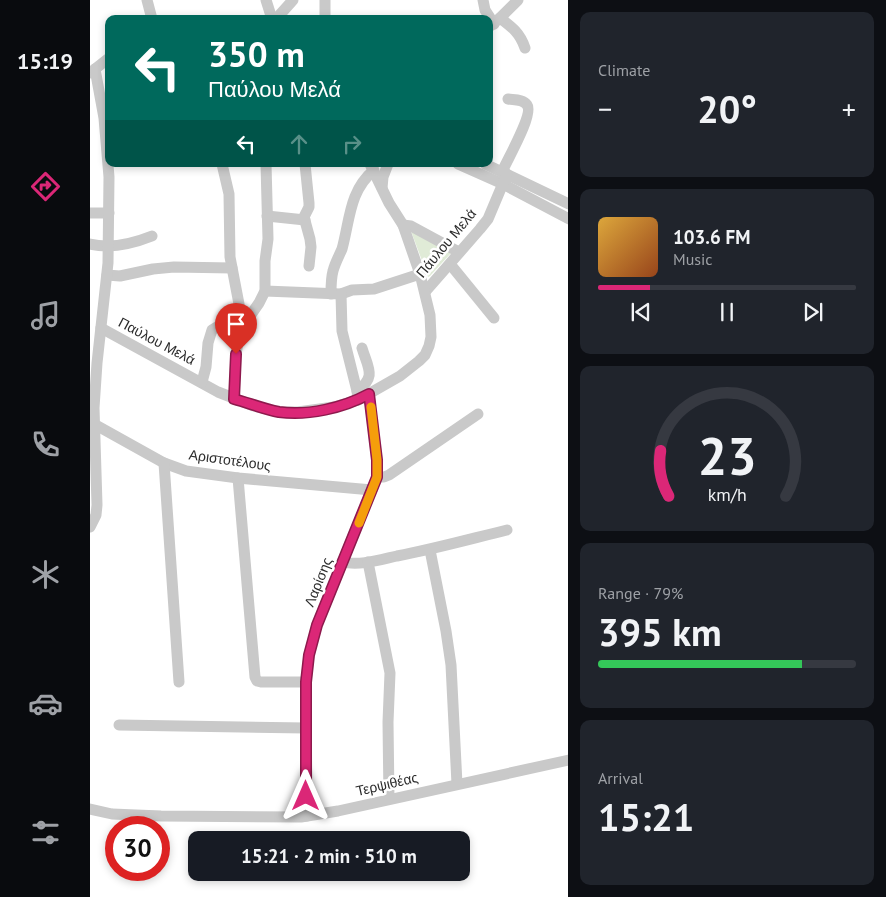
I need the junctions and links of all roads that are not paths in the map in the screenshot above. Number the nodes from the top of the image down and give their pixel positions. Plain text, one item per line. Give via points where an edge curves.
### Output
1 (266, 0) edge
2 (293, 0) edge
3 (324, 0) edge
4 (483, 0) edge
5 (518, 0) edge
6 (271, 15) edge
7 (280, 15) edge
8 (325, 15) edge
9 (488, 15) edge
10 (494, 23) edge
11 (525, 48) dead end
12 (105, 61) edge
13 (92, 71) edge
14 (508, 99) dead end
15 (105, 127) edge
16 (108, 167) edge
17 (223, 167) edge
18 (266, 167) edge
19 (305, 167) edge
20 (372, 167) edge
21 (387, 167) edge
22 (469, 167) edge
23 (489, 167) edge
24 (504, 177) junction
25 (382, 188) junction
26 (568, 204) edge
27 (90, 213) edge
28 (109, 214) junction
29 (267, 216) junction
30 (568, 219) edge
31 (305, 220) junction
32 (403, 225) junction
33 (152, 236) dead end
34 (90, 244) edge
35 (109, 246) junction
36 (459, 252) junction
37 (450, 264) junction
38 (309, 266) dead end
39 (232, 268) junction
40 (420, 274) junction
41 (107, 275) junction
42 (265, 291) junction
43 (425, 292) junction
44 (336, 294) junction
45 (240, 313) junction
46 (494, 318) dead end
47 (102, 328) junction
48 (242, 328) junction
49 (362, 348) dead end
50 (94, 364) edge
51 (202, 382) junction
52 (369, 394) junction
53 (357, 396) junction
54 (234, 399) junction
55 (478, 414) dead end
56 (94, 424) junction
57 (164, 463) junction
58 (377, 477) junction
59 (238, 478) junction
60 (94, 487) edge
61 (372, 490) junction
62 (90, 527) edge
63 (507, 530) dead end
64 (430, 550) junction
65 (342, 562) junction
66 (368, 562) junction
67 (179, 682) dead end
68 (306, 682) junction
69 (119, 725) dead end
70 (306, 728) junction
71 (568, 760) edge
72 (457, 784) junction
73 (389, 799) junction
74 (90, 809) edge
75 (307, 816) junction

1 - 6 street
2 - 7 street
3 - 8 street
4 - 9 street
5 - 10 street
10 - 11 street via 511,26
12 - 13 street
13 - 15 street
14 - 24 street, Πάυλου Μελά via 526,103 529,110
16 - 28 street
17 - 39 street via 229,200
18 - 29 street
19 - 31 street via 309,207
20 - 25 street
20 - 44 street via 354,199 333,270 331,278
21 - 25 street
22 - 24 street
23 - 24 street
24 - 26 street
24 - 30 street
24 - 36 street, Πάυλου Μελά via 488,219
25 - 32 street
27 - 28 street
28 - 35 street
29 - 31 street
29 - 42 street
31 - 38 street via 311,247
32 - 36 street via 411,226
32 - 40 street
33 - 35 street via 130,244
34 - 35 street
35 - 41 street
36 - 37 street, Πάυλου Μελά
37 - 43 street, Πάυλου Μελά
37 - 46 street
39 - 41 street via 174,267 120,276
39 - 45 street
40 - 43 street
40 - 44 street via 374,289
41 - 47 street
42 - 44 street
42 - 48 street
43 - 52 street, Πάυλου Μελά via 431,336 425,355 400,376
44 - 53 street
45 - 48 street
45 - 51 street via 212,330
47 - 50 street
47 - 51 street, Παύλου Μελά
48 - 54 street via 236,354
49 - 53 street via 370,376
50 - 56 street
51 - 54 street, Παύλου Μελά
52 - 53 street, Παύλου Μελά
52 - 58 street, Λαρίσης
53 - 54 street, Παύλου Μελά via 334,407 298,412 279,412
55 - 58 street via 389,475
56 - 57 street, Αριστοτέλους
56 - 60 street
57 - 59 street, Αριστοτέλους via 196,473
57 - 67 street
58 - 61 street, Λαρίσης
59 - 61 street, Αριστοτέλους
59 - 68 street via 255,677 261,682
60 - 62 street via 96,516
61 - 65 street, Λαρίσης
63 - 64 street
64 - 66 street
64 - 72 street via 450,665
65 - 66 street
65 - 68 street, Λαρίσης via 317,625
66 - 73 street via 390,673
68 - 70 street, Λαρίσης
69 - 70 street
70 - 75 street, Λαρίσης
71 - 72 street, Τερψιθέας
72 - 73 street, Τερψιθέας
73 - 75 street, Τερψιθέας
74 - 75 street, Τερψιθέας via 112,814 161,816

